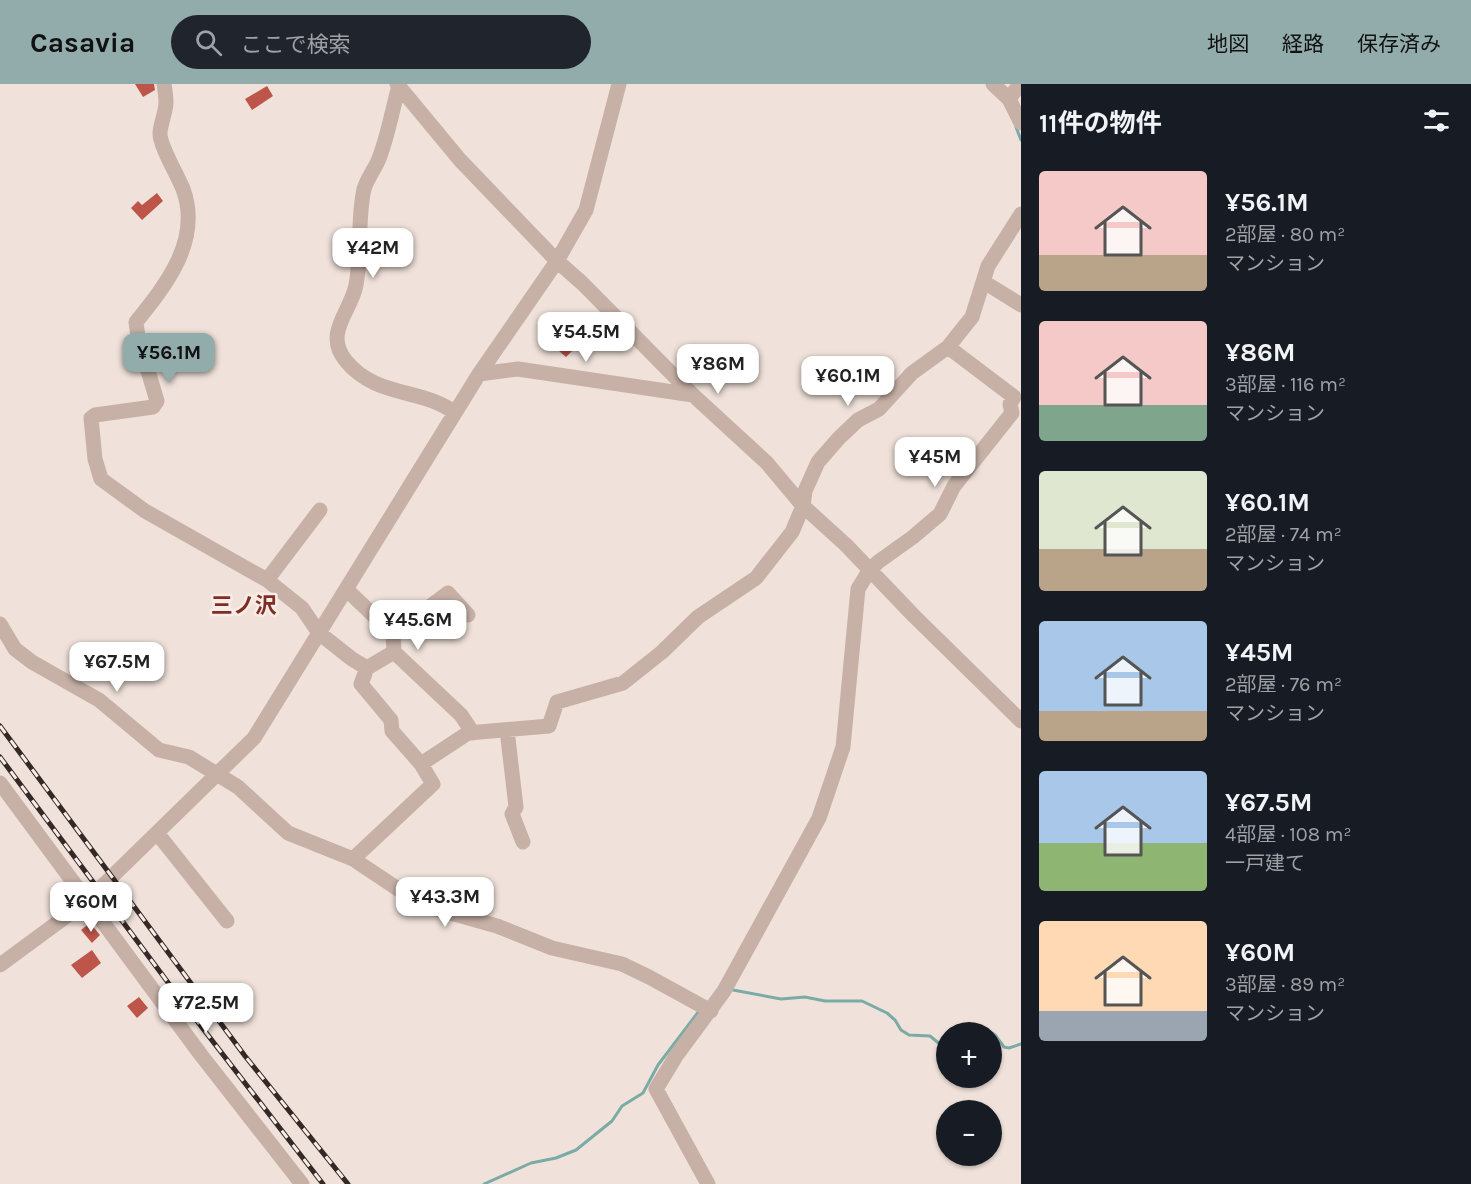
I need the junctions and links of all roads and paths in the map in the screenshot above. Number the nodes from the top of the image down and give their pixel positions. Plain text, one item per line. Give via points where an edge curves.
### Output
1 (164, 84) edge
2 (619, 84) edge
3 (993, 84) edge
4 (1020, 84) edge
5 (398, 85) edge
6 (1009, 99) junction
7 (1021, 123) edge
8 (1021, 214) edge
9 (557, 261) junction
10 (984, 282) junction
11 (1021, 305) edge
12 (948, 347) junction
13 (479, 374) junction
14 (1017, 392) edge
15 (693, 395) junction
16 (455, 413) junction
17 (1016, 415) edge
18 (803, 506) junction
19 (320, 510) dead end
20 (869, 571) junction
21 (267, 580) junction
22 (346, 589) junction
23 (468, 615) dead end
24 (0, 624) edge
25 (319, 633) junction
26 (393, 634) junction
27 (394, 652) junction
28 (367, 668) junction
29 (1021, 721) edge
30 (507, 730) junction
31 (473, 733) junction
32 (421, 764) junction
33 (215, 775) junction
34 (0, 783) edge
35 (157, 833) junction
36 (523, 842) dead end
37 (353, 859) junction
38 (87, 901) junction
39 (227, 921) dead end
40 (0, 965) edge
41 (711, 1011) junction
42 (302, 1184) edge
43 (708, 1184) edge

1 - 21 street via 166,103 160,136 183,189 188,224 180,258 136,322 157,402 153,407 94,415 91,418 95,459 101,479 145,511
2 - 9 street via 586,210
3 - 6 street
4 - 6 street
5 - 9 street via 460,160
5 - 16 street via 379,160 365,186 356,286 339,327 337,344 361,375 390,390 443,403
6 - 7 street
8 - 10 street via 988,266
9 - 13 street
9 - 15 street
10 - 11 street
10 - 12 street via 972,317
12 - 14 street
12 - 18 street via 912,373 879,409 858,420 838,438 818,462
13 - 15 street via 518,369
13 - 16 street
14 - 17 street via 1010,404
15 - 18 street via 766,463
16 - 22 street
17 - 20 street via 954,486 940,514
18 - 20 street
18 - 30 street via 792,532 756,578 698,617 623,683 557,702 549,726
19 - 21 street
20 - 29 street
20 - 41 street via 858,589 843,747 837,769 819,818
21 - 25 street via 302,608
22 - 25 street
22 - 26 street
23 - 26 street via 448,593
24 - 33 street via 15,649 32,662 99,700 159,750 189,757
25 - 28 street
25 - 33 street via 254,738
26 - 27 street
27 - 28 street
27 - 31 street via 460,715
28 - 32 street via 362,684 391,720 392,731
30 - 31 street
30 - 36 street via 516,807 512,814
31 - 32 street
32 - 37 street via 433,783
33 - 35 street
33 - 37 street via 238,787 288,833
34 - 38 street
35 - 38 street
35 - 39 street
37 - 41 street via 422,905 497,926 552,948 622,964
38 - 40 street
38 - 42 street
41 - 43 street via 656,1089

